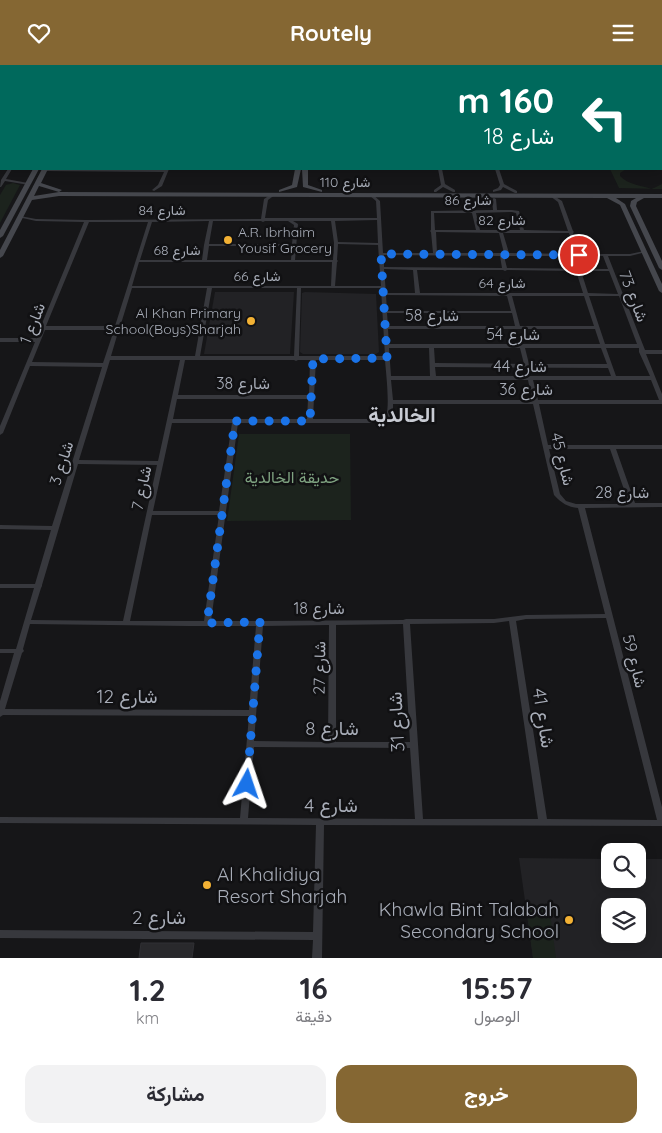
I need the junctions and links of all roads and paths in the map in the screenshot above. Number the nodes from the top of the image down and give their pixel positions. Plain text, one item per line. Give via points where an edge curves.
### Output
1 (9, 170) edge
2 (35, 170) edge
3 (43, 170) edge
4 (166, 170) edge
5 (298, 170) edge
6 (307, 170) edge
7 (440, 170) edge
8 (497, 170) edge
9 (3, 180) junction
10 (29, 181) junction
11 (37, 183) junction
12 (443, 185) junction
13 (502, 185) junction
14 (0, 186) edge
15 (163, 188) junction
16 (246, 191) junction
17 (281, 191) junction
18 (320, 191) junction
19 (435, 191) junction
20 (454, 191) junction
21 (494, 191) junction
22 (516, 191) junction
23 (50, 192) junction
24 (214, 194) junction
25 (307, 194) junction
26 (662, 194) edge
27 (371, 195) junction
28 (387, 195) junction
29 (486, 195) junction
30 (501, 195) junction
31 (551, 195) junction
32 (567, 195) junction
33 (607, 195) junction
34 (646, 195) junction
35 (264, 197) junction
36 (29, 199) junction
37 (494, 199) junction
38 (378, 201) junction
39 (560, 201) junction
40 (621, 202) junction
41 (633, 202) junction
42 (474, 211) junction
43 (495, 211) junction
44 (10, 217) junction
45 (20, 217) junction
46 (379, 219) junction
47 (36, 220) junction
48 (333, 220) junction
49 (86, 221) junction
50 (150, 221) junction
51 (211, 221) junction
52 (263, 221) junction
53 (289, 221) junction
54 (15, 226) junction
55 (432, 231) junction
56 (478, 231) junction
57 (501, 232) junction
58 (522, 232) junction
59 (572, 232) junction
60 (0, 236) edge
61 (336, 243) junction
62 (380, 244) junction
63 (206, 245) junction
64 (295, 245) junction
65 (381, 254) junction
66 (435, 254) junction
67 (504, 255) junction
68 (579, 255) junction
69 (605, 255) junction
70 (646, 255) junction
71 (0, 256) edge
72 (138, 261) junction
73 (204, 261) junction
74 (294, 261) junction
75 (336, 261) junction
76 (662, 268) edge
77 (382, 269) junction
78 (415, 269) junction
79 (652, 269) junction
80 (505, 270) junction
81 (578, 270) junction
82 (611, 270) junction
83 (662, 277) edge
84 (130, 287) junction
85 (210, 287) junction
86 (299, 287) junction
87 (334, 287) junction
88 (383, 287) junction
89 (662, 291) edge
90 (384, 294) junction
91 (418, 294) junction
92 (509, 295) junction
93 (586, 295) junction
94 (620, 295) junction
95 (384, 312) junction
96 (514, 312) junction
97 (386, 327) junction
98 (597, 327) junction
99 (44, 328) junction
100 (118, 328) junction
101 (518, 328) junction
102 (0, 340) edge
103 (39, 340) junction
104 (387, 346) junction
105 (431, 346) junction
106 (522, 346) junction
107 (604, 346) junction
108 (640, 346) junction
109 (642, 352) junction
110 (662, 353) edge
111 (109, 358) junction
112 (183, 358) junction
113 (197, 358) junction
114 (387, 358) junction
115 (296, 359) junction
116 (313, 359) junction
117 (29, 364) junction
118 (106, 365) junction
119 (433, 365) junction
120 (526, 365) junction
121 (610, 366) junction
122 (388, 378) junction
123 (433, 378) junction
124 (530, 378) junction
125 (614, 378) junction
126 (653, 378) junction
127 (175, 397) junction
128 (312, 397) junction
129 (390, 402) junction
130 (662, 402) edge
131 (536, 403) junction
132 (170, 421) junction
133 (235, 421) junction
134 (310, 421) junction
135 (0, 433) edge
136 (546, 447) junction
137 (612, 447) junction
138 (662, 447) edge
139 (77, 462) junction
140 (160, 463) junction
141 (662, 505) edge
142 (581, 506) junction
143 (633, 506) junction
144 (150, 513) junction
145 (221, 513) junction
146 (0, 527) edge
147 (55, 527) junction
148 (0, 586) edge
149 (39, 586) junction
150 (609, 616) junction
151 (512, 619) junction
152 (406, 621) junction
153 (28, 622) junction
154 (260, 622) junction
155 (334, 622) junction
156 (126, 623) junction
157 (207, 623) junction
158 (0, 651) edge
159 (20, 651) junction
160 (0, 713) edge
161 (253, 713) junction
162 (250, 744) junction
163 (332, 745) junction
164 (414, 745) junction
165 (0, 820) edge
166 (244, 821) junction
167 (320, 821) junction
168 (418, 822) junction
169 (543, 822) junction
170 (662, 823) edge
171 (0, 934) edge
172 (318, 936) junction
173 (317, 958) edge

1 - 9 street
2 - 10 main road
3 - 4 street
3 - 11 main road
4 - 15 street
5 - 17 main road via 295,186
6 - 18 street via 305,186
7 - 12 street
8 - 13 street
9 - 10 street
9 - 14 street
10 - 44 main road
11 - 23 main road, شارع 110
11 - 36 main road
12 - 19 street
12 - 20 street
13 - 21 street
13 - 22 street
15 - 16 main road, شارع 110
15 - 23 main road, شارع 110
16 - 17 main road, شارع 110
16 - 24 main road
17 - 18 main road, شارع 110
18 - 19 main road, شارع 110
18 - 25 street via 322,193
19 - 20 main road, شارع 110
20 - 21 main road, شارع 110
21 - 22 main road, شارع 110
22 - 26 main road, شارع 110
23 - 24 main road, شارع 110
23 - 36 main road, شارع 110
24 - 35 main road, شارع 110
25 - 27 main road, شارع 110
25 - 35 main road, شارع 110
26 - 34 main road, شارع 110
27 - 28 main road, شارع 110
27 - 38 street
28 - 29 main road, شارع 110
28 - 38 street
29 - 30 main road, شارع 110
29 - 37 street
30 - 31 main road, شارع 110
30 - 37 street
31 - 32 main road, شارع 110
31 - 39 street
32 - 33 main road, شارع 110
32 - 39 street
33 - 34 main road, شارع 110
33 - 40 main road
34 - 41 main road
35 - 52 street
36 - 45 main road
37 - 43 street
38 - 46 street
39 - 59 street
40 - 41 street
40 - 70 main road
41 - 76 main road
42 - 43 street, شارع 86
42 - 55 street, شارع 86 via 436,211 431,214
42 - 56 street
43 - 58 street, شارع 86 via 519,215
44 - 54 main road via 13,220 10,227
44 - 60 main road
45 - 47 street, شارع 84
45 - 54 main road
46 - 48 street, شارع 84
46 - 62 street
47 - 49 street, شارع 84
47 - 54 street, شارع 84
48 - 53 street, شارع 84
48 - 61 street
49 - 50 street, شارع 84
49 - 99 street, شارع 1
50 - 51 street, شارع 84
50 - 72 street, شارع 3
51 - 52 street, شارع 84
51 - 63 street
52 - 53 street, شارع 84
53 - 64 street via 296,223
54 - 71 main road
55 - 56 street, شارع 82
55 - 66 street
56 - 57 street, شارع 82
57 - 58 street, شارع 82
57 - 67 street
58 - 59 street, شارع 82
59 - 68 street
61 - 62 street
61 - 75 street
62 - 65 street
63 - 64 street
63 - 73 street
64 - 74 street
65 - 66 street
65 - 77 street
66 - 67 street
67 - 68 street
67 - 80 street
68 - 69 street
69 - 70 street
69 - 82 street, شارع 73
70 - 79 main road
72 - 73 street, شارع 68
72 - 84 street, شارع 3
73 - 74 street, شارع 68
74 - 75 street, شارع 68
75 - 87 street
77 - 78 street
77 - 88 street
78 - 80 street
78 - 91 street
79 - 83 street
79 - 89 main road
80 - 81 street
81 - 82 street
81 - 93 street
82 - 94 street, شارع 73
84 - 85 street, شارع 66
84 - 100 street, شارع 3
85 - 86 street, شارع 66
85 - 113 street
86 - 87 street, شارع 66
86 - 115 street
87 - 88 street, شارع 66
88 - 90 street
90 - 91 street, شارع 64
90 - 95 street
91 - 92 street, شارع 64
92 - 93 street, شارع 64
92 - 96 street
93 - 94 street, شارع 64
93 - 98 street
94 - 108 street, شارع 73
95 - 96 street
95 - 97 street
96 - 101 street
97 - 101 street, شارع 58
97 - 104 street
98 - 101 street, شارع 58
98 - 107 street
99 - 100 street
99 - 103 street, شارع 1
100 - 111 street, شارع 3
102 - 103 street
103 - 117 street, شارع 1
104 - 105 street, شارع 54
104 - 114 street
105 - 106 street, شارع 54
105 - 119 street
106 - 107 street, شارع 54
106 - 120 street
107 - 108 street, شارع 54
107 - 121 street
108 - 109 street, شارع 73
109 - 110 street
109 - 126 street, شارع 73
111 - 112 street
111 - 118 street, شارع 3
112 - 113 street
112 - 127 street, شارع 7
113 - 115 street
114 - 116 street
114 - 122 street
115 - 116 street
116 - 128 street
117 - 118 street
117 - 135 street, شارع 1
118 - 139 street, شارع 3
119 - 120 street
119 - 123 street
120 - 121 street
121 - 125 street
122 - 123 street, شارع 44
122 - 129 street
123 - 124 street, شارع 44
124 - 125 street, شارع 44
124 - 131 street, شارع 45
125 - 126 street, شارع 44
126 - 130 street, شارع 73
127 - 128 street, شارع 38
127 - 132 street, شارع 7
128 - 134 street
129 - 131 street, شارع 36
129 - 134 street via 389,417 383,421
130 - 131 street, شارع 36
131 - 136 street, شارع 45
132 - 133 street
132 - 140 street, شارع 7
133 - 134 street
133 - 145 street
136 - 137 street
136 - 142 street, شارع 45 via 558,495 569,504
137 - 138 street
137 - 143 street
139 - 140 street
139 - 147 street, شارع 3
140 - 144 street, شارع 7
141 - 143 street, شارع 28
142 - 143 street, شارع 28
142 - 150 street, شارع 59
144 - 145 street
144 - 156 street, شارع 7
145 - 157 street
146 - 147 street
147 - 149 street, شارع 3
148 - 149 street
149 - 153 street, شارع 3
150 - 151 street, شارع 18
150 - 170 street, شارع 59
151 - 152 street, شارع 18
151 - 169 street, شارع 41
152 - 155 street, شارع 18
152 - 164 street, شارع 31
153 - 156 street, شارع 18
153 - 159 street, شارع 3
154 - 155 street, شارع 18
154 - 157 street, شارع 18
154 - 161 street
155 - 163 street, شارع 27
156 - 157 street, شارع 18
158 - 159 street
159 - 160 street, شارع 3
160 - 161 street, شارع 12
161 - 162 street
162 - 163 street, شارع 8
162 - 166 street
163 - 164 street, شارع 8
164 - 168 street, شارع 31
165 - 166 street, شارع 4
166 - 167 street, شارع 4
167 - 168 street, شارع 4
167 - 172 street
168 - 169 street, شارع 4
169 - 170 street, شارع 4
171 - 172 street, شارع 2
172 - 173 street

